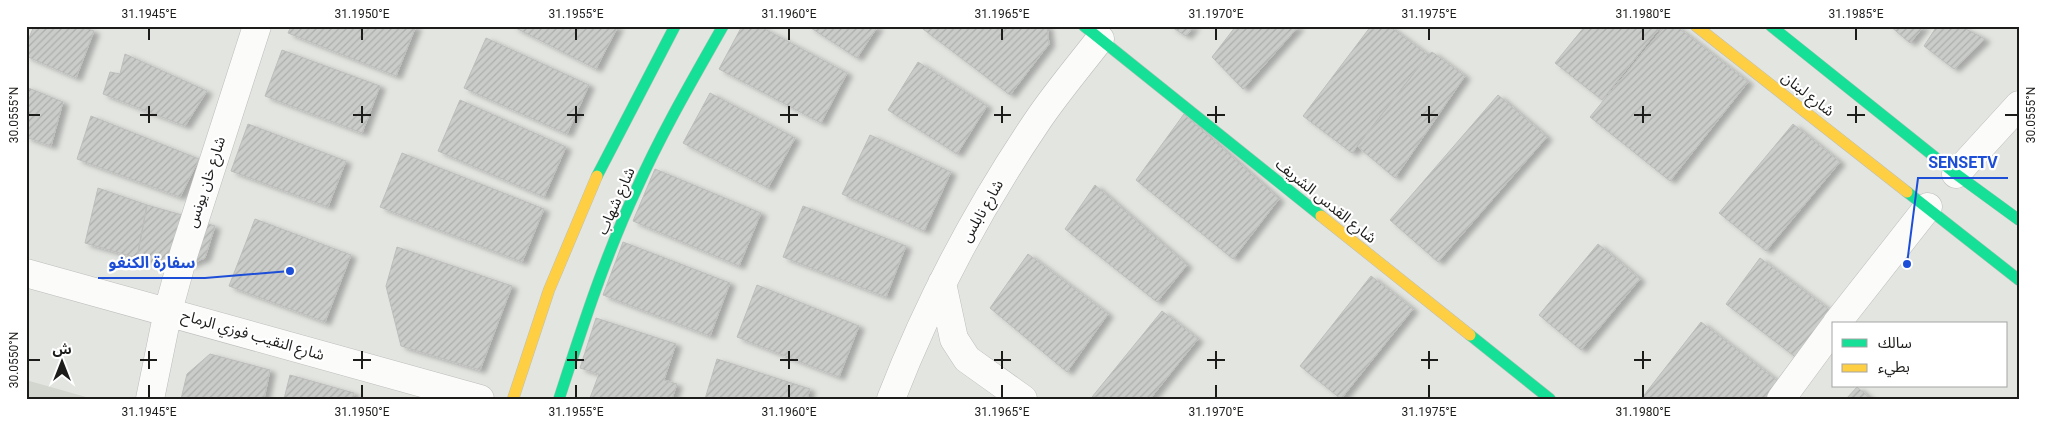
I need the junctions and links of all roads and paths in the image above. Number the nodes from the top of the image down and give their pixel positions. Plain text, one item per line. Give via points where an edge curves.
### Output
1 (257, 26) edge
2 (674, 26) edge
3 (723, 26) edge
4 (1696, 26) edge
5 (1771, 26) edge
6 (1092, 32) edge
7 (2019, 105) edge
8 (1956, 174) junction
9 (1928, 207) junction
10 (2019, 220) edge
11 (26, 273) edge
12 (2019, 280) edge
13 (942, 282) junction
14 (168, 311) junction
15 (1837, 322) edge
16 (1832, 329) edge
17 (1538, 395) edge
18 (150, 399) edge
19 (480, 399) edge
20 (513, 399) edge
21 (559, 399) edge
22 (891, 399) edge
23 (1023, 399) edge
24 (1781, 399) edge

1 - 14 street, شارع خان يونس
2 - 20 street, شارع شهاب via 603,162 549,290
3 - 21 street, شارع شهاب via 679,102 626,211 582,324
4 - 9 street, شارع لبنان
5 - 8 street, شارع لبنان
6 - 13 street, شارع نابلس via 988,200
6 - 17 street, شارع القدس الشريف
7 - 8 street
8 - 10 street, شارع لبنان
9 - 12 street, شارع لبنان
9 - 15 street
11 - 14 street, شارع النقيب فوزي الرماح
13 - 22 street, شارع نابلس
13 - 23 street via 954,339 967,359
14 - 18 street, شارع خان يونس
14 - 19 street, شارع النقيب فوزي الرماح
16 - 24 street

